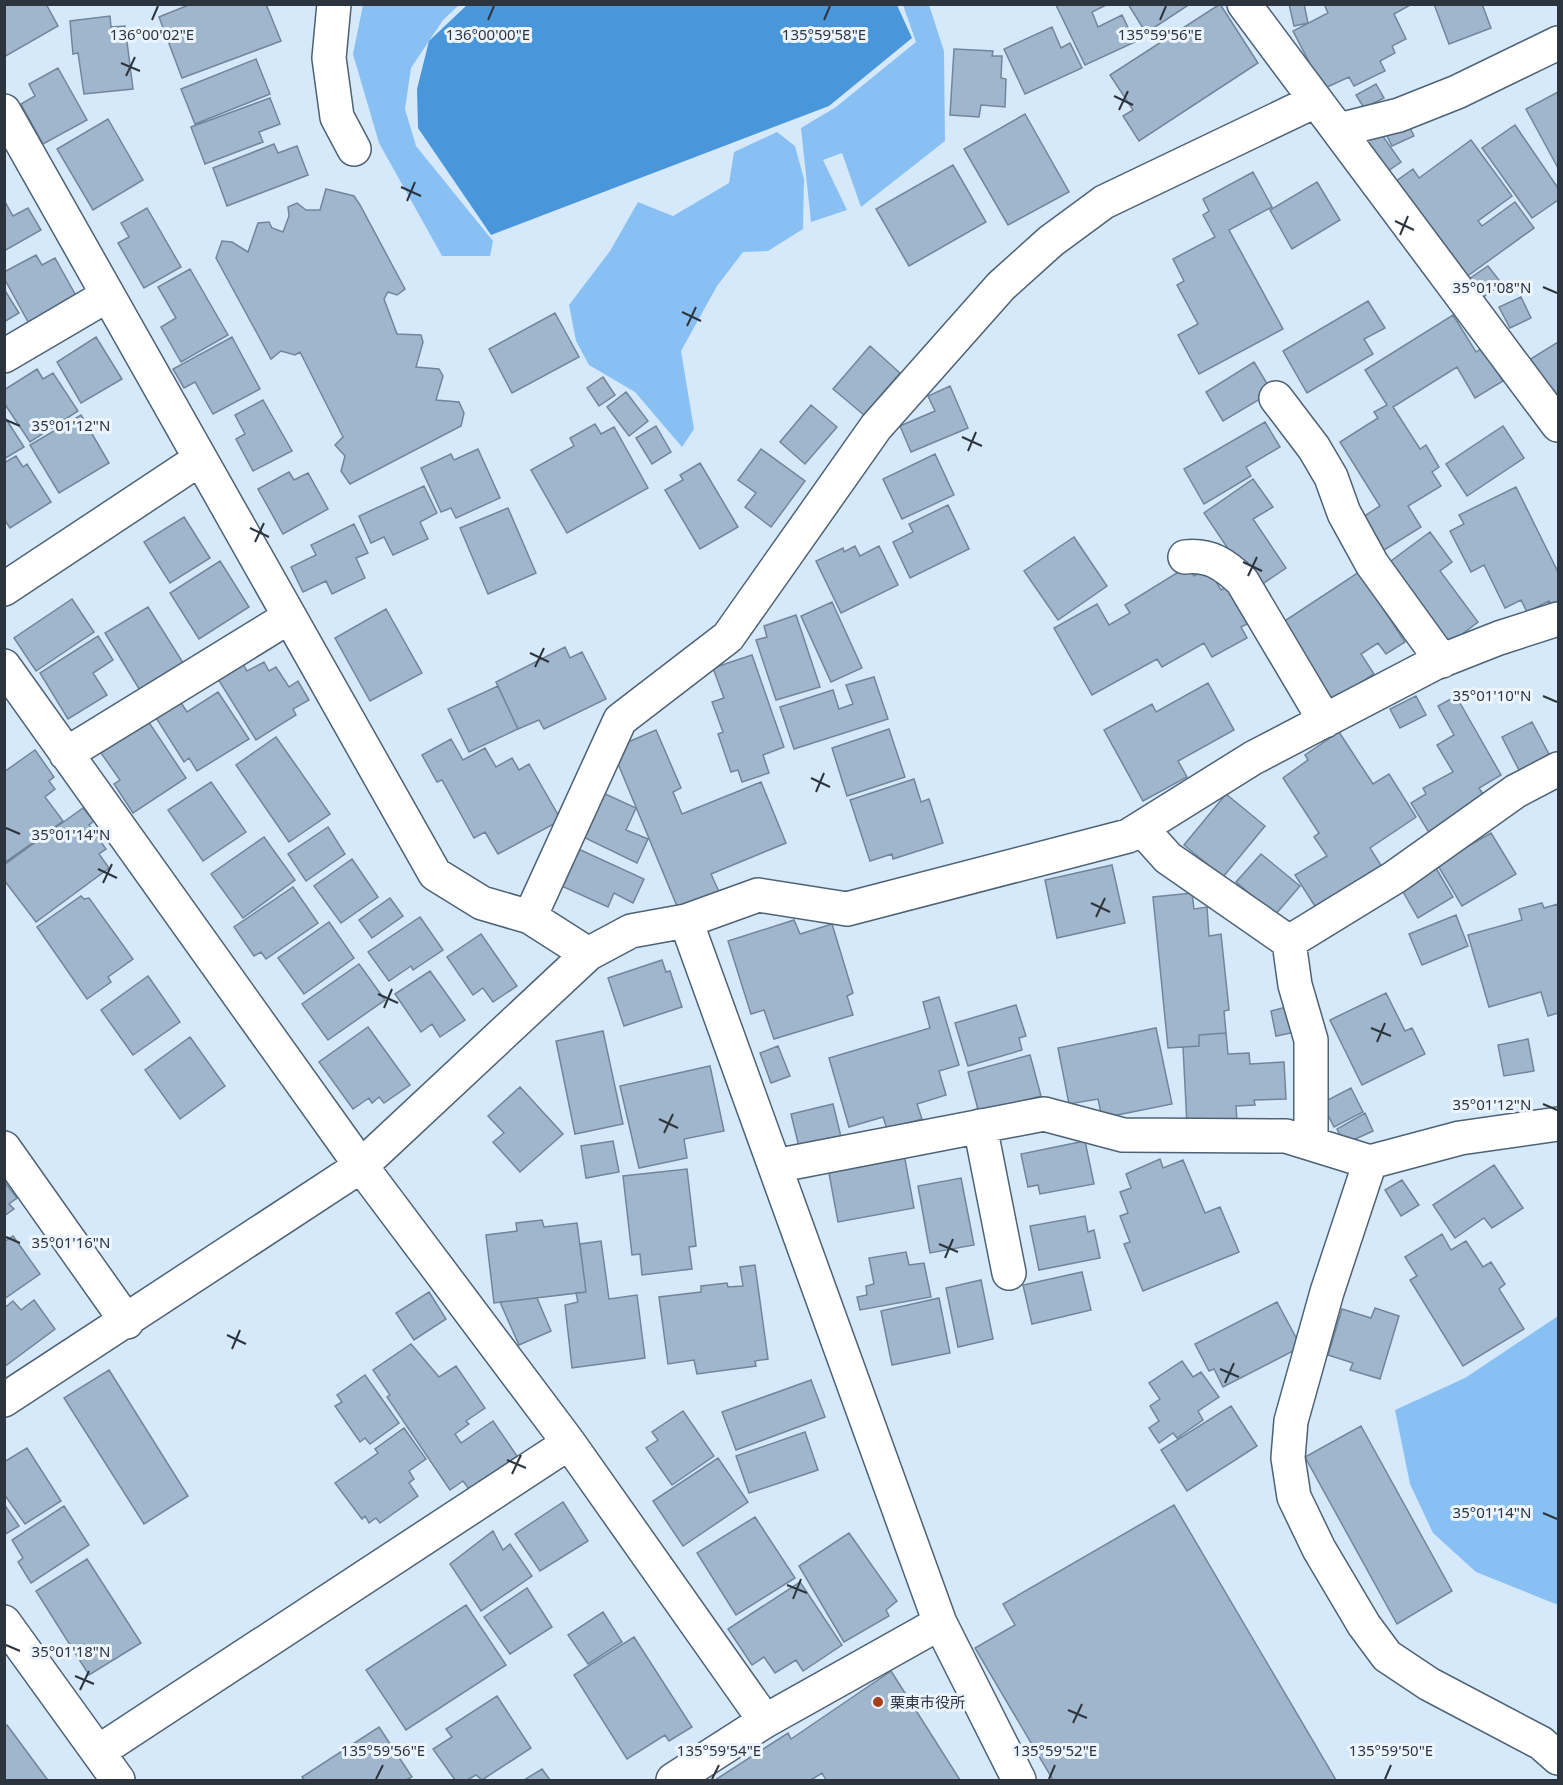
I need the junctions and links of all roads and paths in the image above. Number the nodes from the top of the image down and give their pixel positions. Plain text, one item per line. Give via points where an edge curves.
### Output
1 (334, 4) edge
2 (1249, 7) edge
3 (1558, 43) edge
4 (1315, 101) junction
5 (4, 111) edge
6 (1339, 129) junction
7 (354, 149) dead end
8 (14, 150) edge
9 (108, 295) junction
10 (4, 356) edge
11 (1276, 398) dead end
12 (1558, 425) edge
13 (200, 459) junction
14 (1185, 557) dead end
15 (4, 589) edge
16 (289, 617) junction
17 (1558, 619) edge
18 (1442, 661) junction
19 (4, 666) edge
20 (1325, 721) junction
21 (66, 754) junction
22 (1558, 769) edge
23 (1141, 828) junction
24 (530, 917) junction
25 (686, 921) junction
26 (1289, 942) junction
27 (588, 954) junction
28 (1558, 1124) edge
29 (980, 1126) junction
30 (1311, 1143) junction
31 (4, 1148) edge
32 (1370, 1162) junction
33 (361, 1166) junction
34 (775, 1166) junction
35 (1009, 1273) dead end
36 (127, 1322) junction
37 (4, 1401) edge
38 (569, 1443) junction
39 (4, 1622) edge
40 (940, 1623) junction
41 (765, 1721) junction
42 (98, 1752) junction
43 (1558, 1758) edge
44 (118, 1780) edge
45 (673, 1780) edge
46 (1019, 1780) edge

1 - 7 street via 329,58 337,117
2 - 4 street
3 - 6 street via 1448,96 1398,115
4 - 6 street
4 - 24 street via 1104,202 1051,241 1001,286 876,426 728,637 620,720
5 - 8 street
6 - 12 street
8 - 9 street
9 - 10 street
9 - 13 street
11 - 18 street via 1331,477 1344,513 1372,564
13 - 15 street
13 - 16 street
14 - 20 street via 1223,563 1242,581
16 - 21 street
16 - 24 street via 435,874 482,903
17 - 18 street
18 - 20 street
19 - 21 street
20 - 23 street via 1253,758
21 - 33 street
22 - 26 street via 1516,791 1395,878
23 - 25 street via 1128,836 847,909 758,895
23 - 26 street via 1168,858
24 - 27 street
25 - 27 street via 631,931
25 - 34 street
26 - 30 street via 1295,985 1311,1040
27 - 33 street
28 - 32 street via 1460,1138
29 - 30 street via 1044,1114 1123,1135 1286,1136
29 - 34 street
29 - 35 street
30 - 32 street
31 - 36 street
32 - 43 street via 1327,1292 1291,1421 1288,1458 1294,1497 1319,1549 1387,1656 1429,1684 1541,1743
33 - 36 street
33 - 38 street
34 - 40 street
36 - 37 street
38 - 41 street
38 - 42 street
39 - 42 street
40 - 41 street
40 - 46 street
41 - 45 street
42 - 44 street

